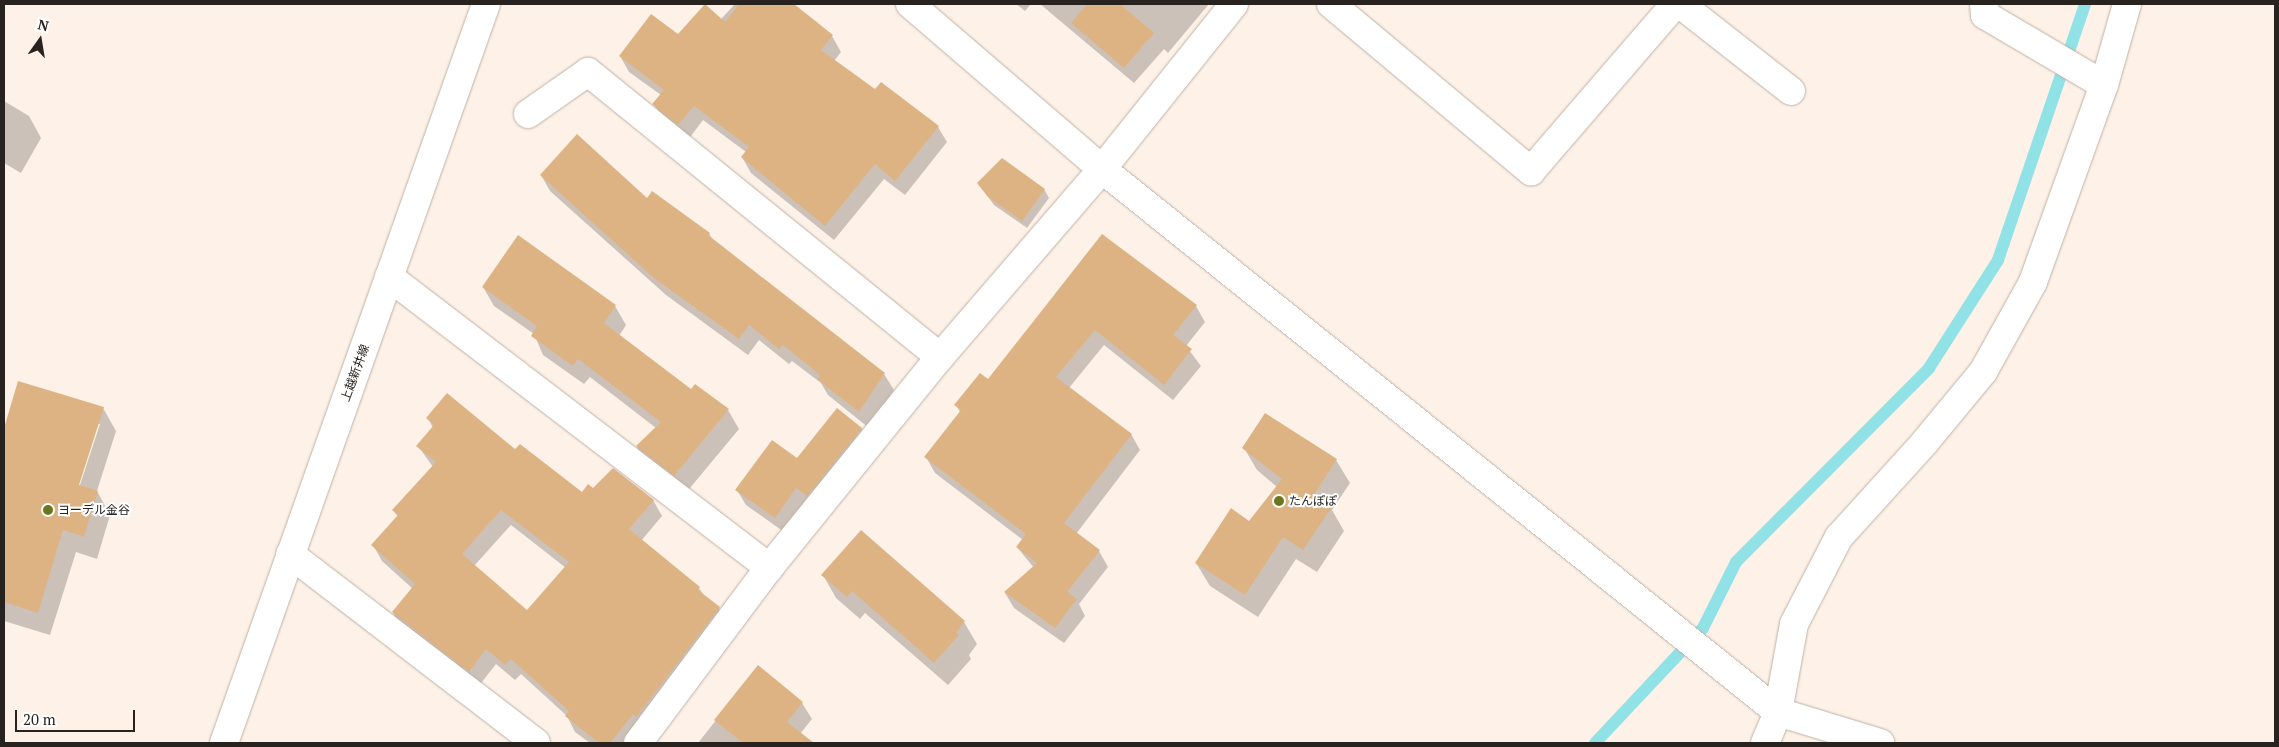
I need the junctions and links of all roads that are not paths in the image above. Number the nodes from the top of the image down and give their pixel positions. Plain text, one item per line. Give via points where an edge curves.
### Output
1 (486, 4) edge
2 (910, 4) edge
3 (1234, 4) edge
4 (1331, 4) edge
5 (1675, 4) edge
6 (1680, 4) edge
7 (1984, 4) edge
8 (2127, 4) edge
9 (2104, 85) junction
10 (1790, 91) dead end
11 (528, 114) dead end
12 (1102, 169) junction
13 (389, 276) junction
14 (940, 357) junction
15 (290, 554) junction
16 (769, 568) junction
17 (1778, 712) junction
18 (224, 743) edge
19 (536, 743) edge
20 (638, 743) edge
21 (1765, 743) edge
22 (1880, 743) edge

1 - 13 street, 上越新井線
2 - 12 street
3 - 12 street
4 - 5 street via 1531,170
6 - 10 street
7 - 9 street via 1985,16
8 - 9 street
9 - 17 street via 2033,282 1982,372 1925,442 1839,537 1816,577 1794,624
11 - 14 street via 588,72
12 - 14 street
12 - 17 street
13 - 15 street, 上越新井線
13 - 16 street
14 - 16 street
15 - 18 street, 上越新井線
15 - 19 street
16 - 20 street
17 - 21 street
17 - 22 street

